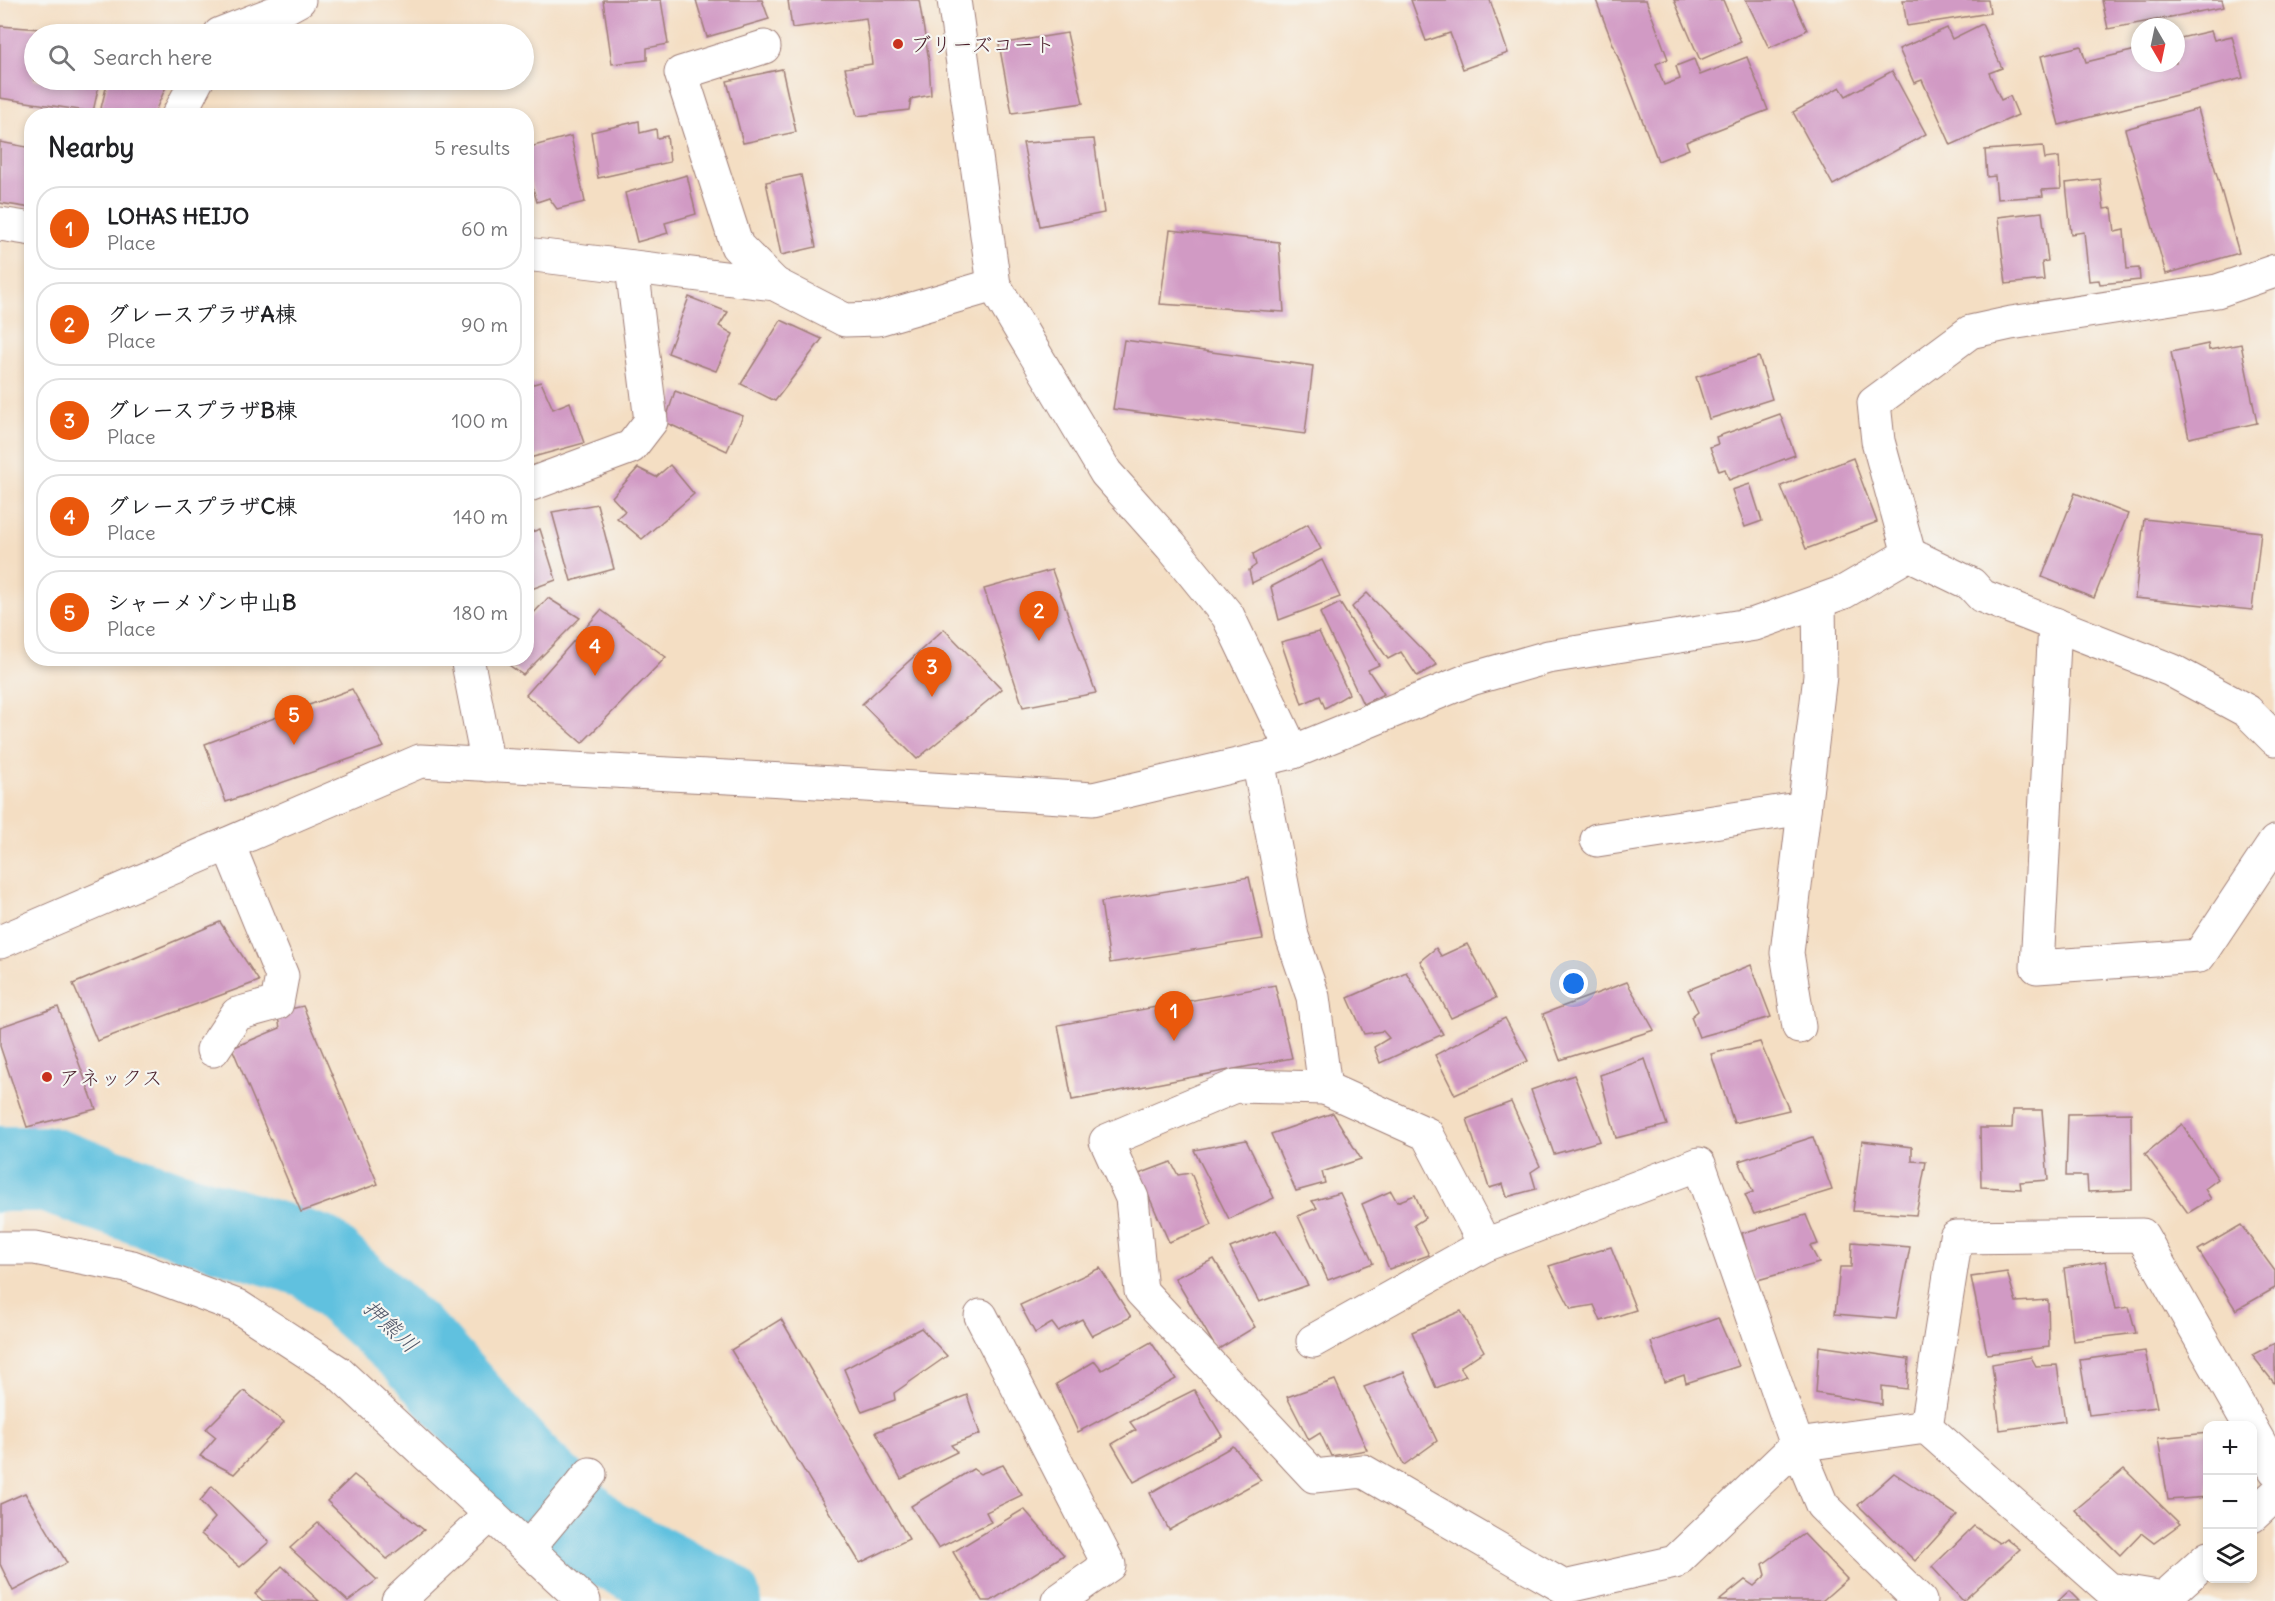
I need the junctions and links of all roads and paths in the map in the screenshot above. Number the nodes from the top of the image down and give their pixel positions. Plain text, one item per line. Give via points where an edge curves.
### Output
1 (299, 0) edge
2 (954, 0) edge
3 (245, 24) edge
4 (764, 48) dead end
5 (192, 90) edge
6 (182, 108) edge
7 (0, 224) edge
8 (24, 228) edge
9 (534, 255) edge
10 (632, 267) junction
11 (2275, 271) edge
12 (775, 284) junction
13 (994, 285) junction
14 (534, 483) edge
15 (1909, 554) junction
16 (1819, 601) junction
17 (2055, 624) junction
18 (469, 666) edge
19 (2275, 739) edge
20 (1293, 752) junction
21 (1258, 760) junction
22 (488, 765) junction
23 (1804, 808) junction
24 (1597, 840) dead end
25 (2275, 842) edge
26 (228, 844) junction
27 (0, 942) edge
28 (1799, 1027) dead end
29 (213, 1050) dead end
30 (1325, 1088) junction
31 (1485, 1245) junction
32 (0, 1248) edge
33 (981, 1316) dead end
34 (1313, 1341) dead end
35 (2248, 1421) edge
36 (1926, 1427) junction
37 (2257, 1437) edge
38 (1797, 1445) junction
39 (2275, 1470) edge
40 (590, 1474) dead end
41 (2275, 1495) edge
42 (2257, 1512) edge
43 (491, 1514) junction
44 (528, 1548) junction
45 (2203, 1563) edge
46 (398, 1601) edge
47 (584, 1601) edge
48 (1058, 1601) edge
49 (1920, 1601) edge

1 - 3 street
2 - 13 street
4 - 12 street via 681,73 737,246
5 - 6 street
7 - 8 street
9 - 10 street
10 - 12 street
10 - 14 street via 651,421 631,447
11 - 15 street via 2217,291 1970,332 1874,403 1878,441
12 - 13 street via 845,320 878,320
13 - 20 street via 1106,473 1228,616
15 - 16 street via 1844,592
15 - 17 street via 1971,584 1982,596
16 - 20 street via 1755,624 1548,657 1504,669
16 - 23 street via 1820,676
17 - 19 street via 2171,670 2247,711
17 - 25 street via 2037,967 2199,956
18 - 22 street
20 - 21 street
21 - 22 street via 1093,799
21 - 30 street via 1292,936 1313,997
22 - 26 street via 420,761
23 - 24 street
23 - 28 street via 1787,953
26 - 27 street
26 - 29 street via 282,976 277,1003 237,1014
30 - 31 street via 1427,1134
30 - 38 street via 1236,1086 1106,1141 1132,1198 1141,1291 1314,1476 1363,1471 1564,1587 1675,1562
31 - 34 street
31 - 38 street via 1699,1164
32 - 43 street via 35,1248 132,1267 237,1306 338,1372
33 - 48 street via 1109,1565
35 - 36 street via 2142,1235 1956,1237
36 - 38 street
36 - 45 street via 2109,1589 2164,1598
37 - 39 street
38 - 49 street via 1822,1505
40 - 44 street
41 - 42 street
43 - 44 street
43 - 46 street
44 - 47 street

